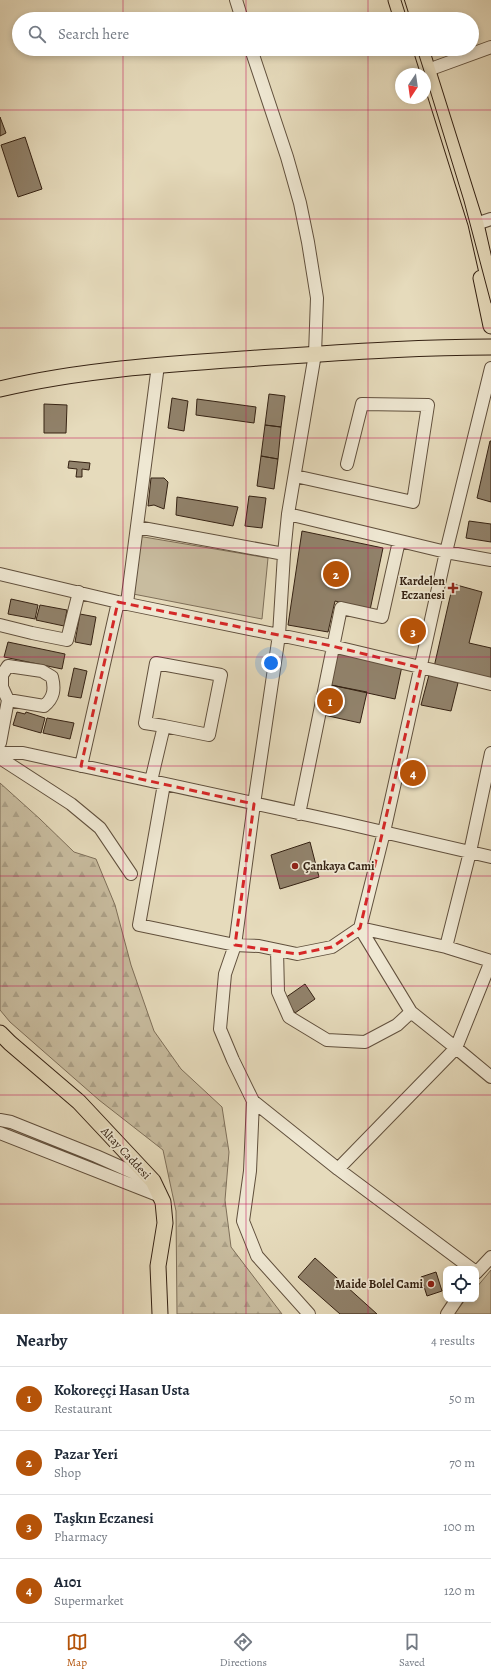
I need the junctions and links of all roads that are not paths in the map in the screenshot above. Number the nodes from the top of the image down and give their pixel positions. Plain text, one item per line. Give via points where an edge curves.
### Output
1 (236, 0) edge
2 (396, 0) edge
3 (407, 0) edge
4 (240, 12) edge
5 (400, 12) edge
6 (410, 12) edge
7 (491, 46) edge
8 (479, 51) edge
9 (253, 56) edge
10 (416, 56) edge
11 (422, 56) edge
12 (465, 56) edge
13 (422, 68) edge
14 (423, 68) edge
15 (431, 69) edge
16 (431, 92) edge
17 (428, 104) edge
18 (491, 219) edge
19 (476, 224) junction
20 (491, 290) edge
21 (491, 326) edge
22 (491, 346) edge
23 (315, 354) junction
24 (158, 365) junction
25 (491, 368) edge
26 (0, 389) edge
27 (347, 464) dead end
28 (294, 476) junction
29 (288, 514) junction
30 (137, 527) junction
31 (399, 541) junction
32 (446, 552) junction
33 (284, 554) junction
34 (491, 560) edge
35 (0, 574) edge
36 (79, 592) junction
37 (122, 602) junction
38 (0, 625) edge
39 (278, 635) junction
40 (332, 646) junction
41 (421, 668) junction
42 (491, 684) edge
43 (8, 700) junction
44 (164, 726) junction
45 (0, 743) edge
46 (0, 752) edge
47 (491, 753) edge
48 (0, 758) edge
49 (81, 766) junction
50 (151, 781) junction
51 (164, 784) junction
52 (254, 804) junction
53 (299, 814) junction
54 (384, 832) junction
55 (470, 852) junction
56 (491, 857) edge
57 (131, 874) dead end
58 (360, 928) junction
59 (235, 945) junction
60 (446, 948) junction
61 (277, 950) junction
62 (491, 961) edge
63 (411, 1012) junction
64 (0, 1033) edge
65 (456, 1048) junction
66 (490, 1074) edge
67 (253, 1101) junction
68 (0, 1120) edge
69 (0, 1133) edge
70 (338, 1169) junction
71 (153, 1181) junction
72 (160, 1196) junction
73 (491, 1258) edge
74 (468, 1266) edge
75 (479, 1268) edge
76 (455, 1302) edge
77 (160, 1314) edge
78 (309, 1314) edge
79 (447, 1314) edge

1 - 4 street
2 - 5 main road
3 - 6 main road
7 - 8 street
9 - 23 street via 287,157 307,234 317,298
10 - 13 main road
11 - 14 main road
12 - 15 street
16 - 19 main road
17 - 21 main road via 465,215
18 - 19 street
19 - 20 main road
22 - 23 main road
23 - 24 main road
23 - 28 street
24 - 26 main road via 42,379
24 - 30 street
25 - 32 street
27 - 28 street via 362,404 428,405 413,502
28 - 29 street
29 - 31 street
29 - 33 street
30 - 33 street
30 - 37 street
31 - 32 street
31 - 40 street via 382,617 341,608
32 - 34 street
32 - 41 street
33 - 39 street
35 - 36 street
36 - 37 street
36 - 38 street via 67,640
37 - 39 street
37 - 49 street
39 - 40 street
39 - 52 street
40 - 41 street
40 - 53 street
41 - 42 street
41 - 54 street
43 - 43 street via 44,706 50,701 55,689 52,678 42,671 8,666 2,675 2,687
43 - 45 street
44 - 44 street via 209,735 221,675 156,663 145,723
44 - 50 street
46 - 49 street via 23,753
47 - 55 street
48 - 57 street via 71,804 100,828
49 - 50 street
50 - 51 street
51 - 52 street
51 - 59 street via 139,925
52 - 53 street
52 - 59 street
53 - 54 street
54 - 55 street
54 - 58 street
55 - 56 street
55 - 60 street
58 - 60 street
58 - 61 street via 332,948 297,954
58 - 63 street
59 - 61 street
59 - 67 street via 225,974 220,1029
60 - 62 street
61 - 63 street via 278,992 289,1017 327,1040 365,1042 397,1025
62 - 65 street
63 - 65 street
64 - 71 main road, Altay Caddesi via 79,1102
65 - 66 street
65 - 70 street
67 - 70 street
67 - 78 street via 250,1171 243,1221 257,1256
68 - 71 street via 11,1122
69 - 72 street
70 - 74 street
71 - 72 main road, Altay Caddesi
72 - 77 main road, Altay Caddesi via 165,1223 158,1266
73 - 75 street
76 - 79 street

